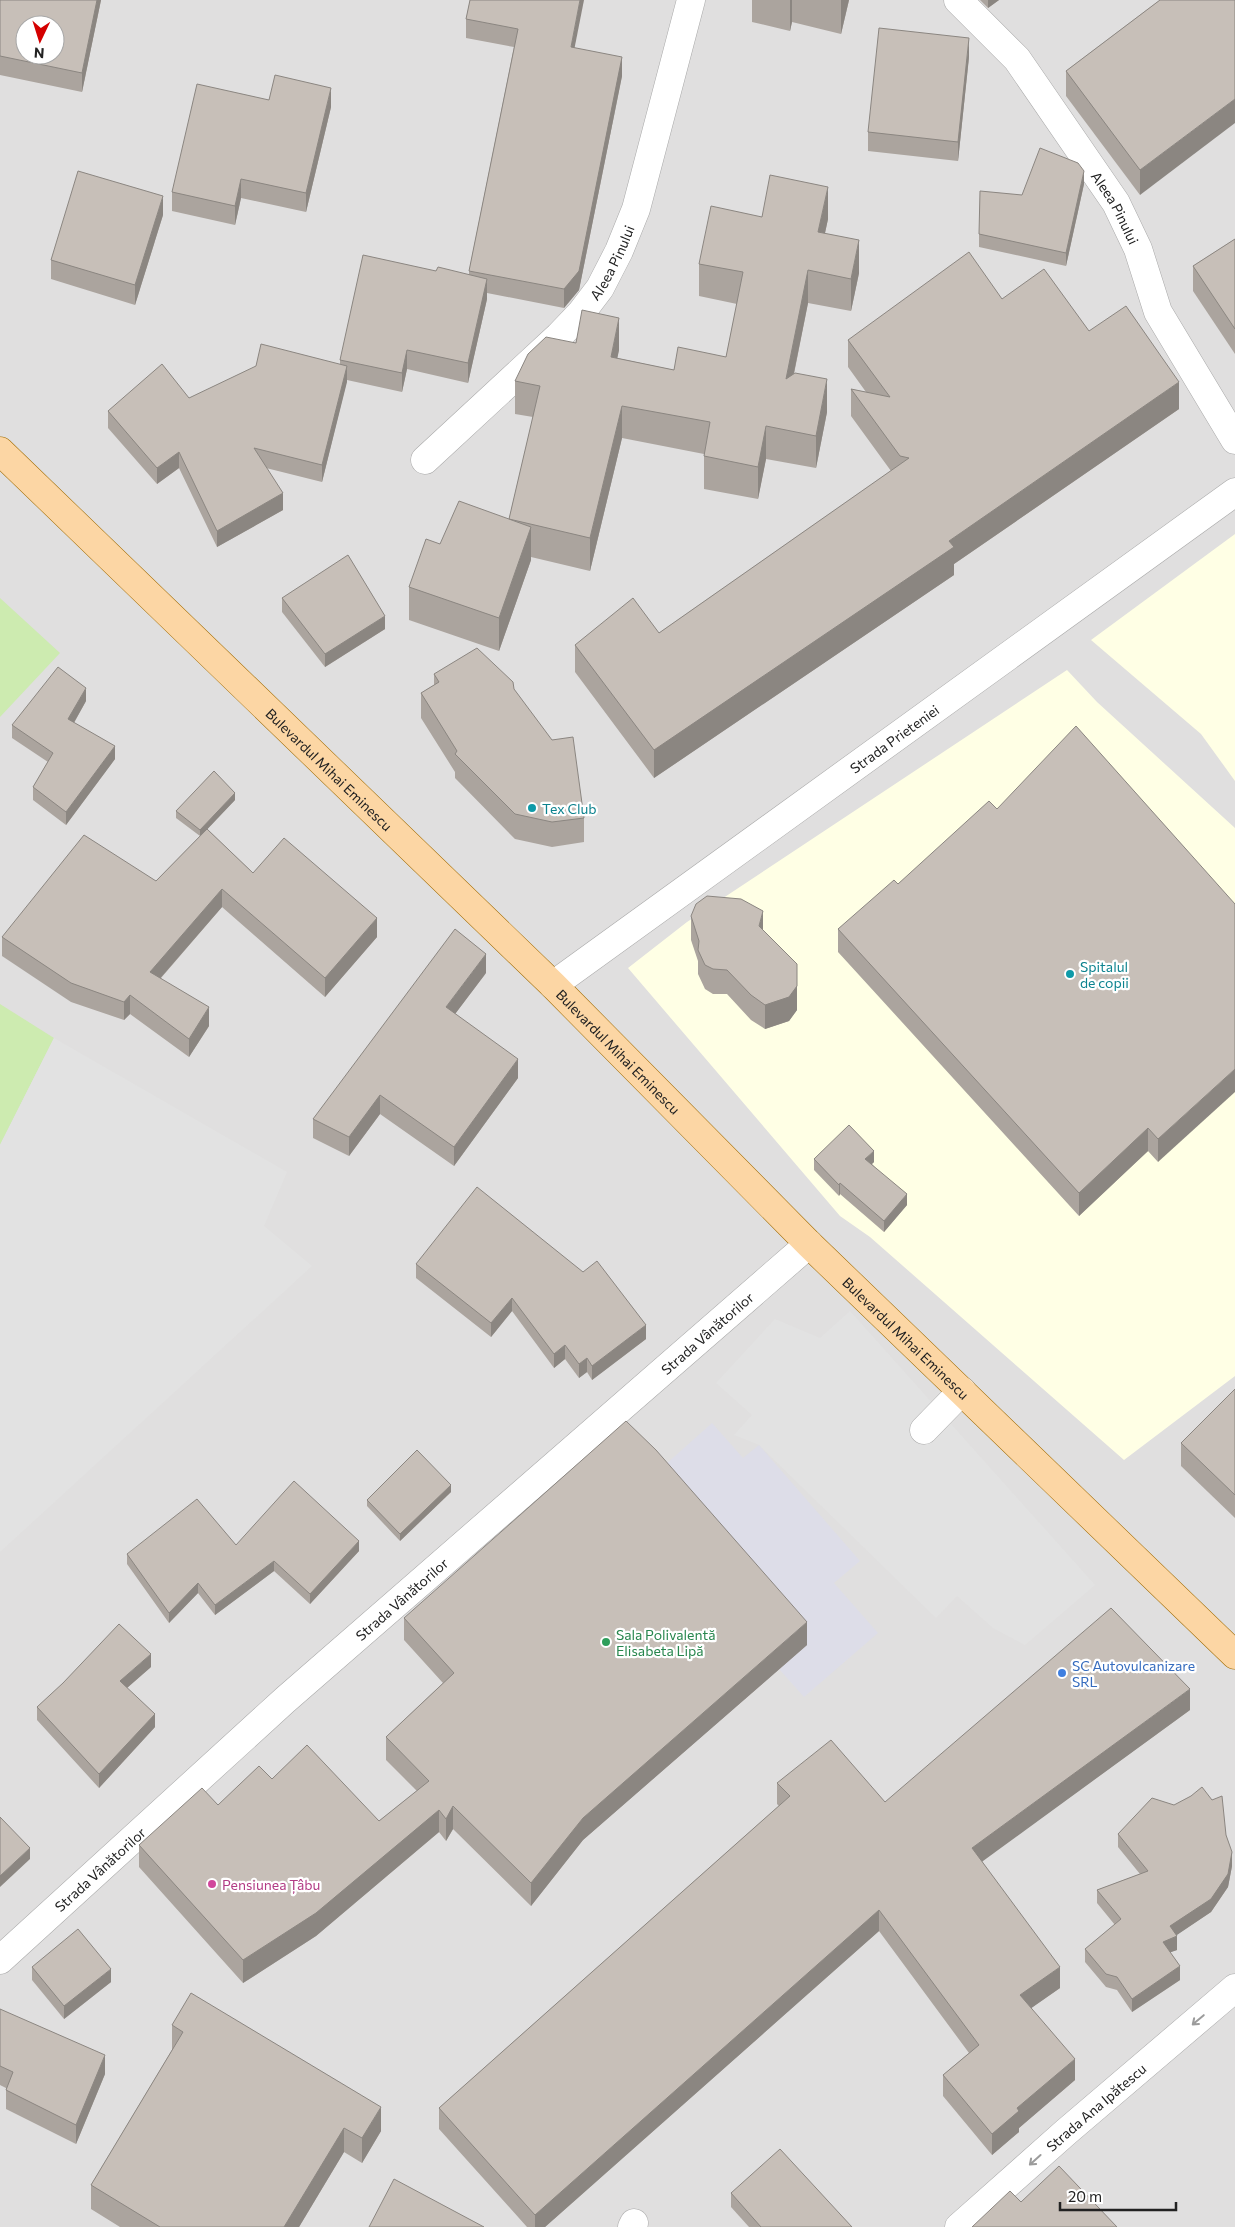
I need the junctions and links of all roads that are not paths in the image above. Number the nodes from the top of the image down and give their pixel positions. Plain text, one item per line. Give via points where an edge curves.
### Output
1 (691, 0) edge
2 (958, 0) edge
3 (1235, 440) edge
4 (0, 452) edge
5 (425, 460) dead end
6 (1235, 492) edge
7 (553, 984) junction
8 (809, 1244) junction
9 (962, 1391) junction
10 (924, 1430) dead end
11 (1235, 1655) edge
12 (0, 1960) edge
13 (1235, 1988) edge
14 (959, 2227) edge

1 - 5 street, Aleea Pinului via 636,210 600,288 559,336
2 - 3 street, Aleea Pinului via 1017,59 1116,203 1138,249 1158,312
4 - 7 main road, Bulevardul Mihai Eminescu
6 - 7 street, Strada Prieteniei
7 - 8 main road, Bulevardul Mihai Eminescu
8 - 9 main road, Bulevardul Mihai Eminescu
8 - 12 street, Strada Vânătorilor via 285,1700
9 - 10 street
9 - 11 main road, Bulevardul Mihai Eminescu
13 -> 14 street, Strada Ana Ipătescu

